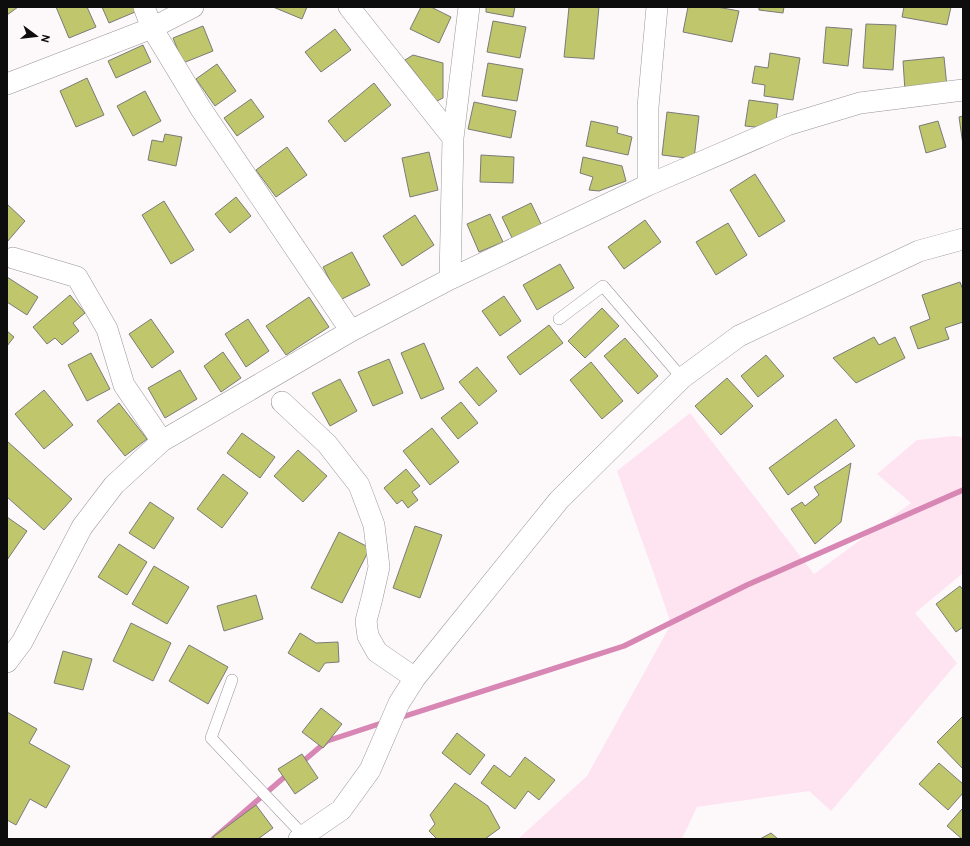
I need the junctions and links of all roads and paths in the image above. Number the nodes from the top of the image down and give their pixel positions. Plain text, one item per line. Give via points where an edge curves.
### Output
1 (144, 7) edge
2 (193, 7) edge
3 (350, 7) edge
4 (469, 7) edge
5 (657, 7) edge
6 (152, 28) junction
7 (7, 84) edge
8 (963, 90) edge
9 (453, 138) junction
10 (648, 185) junction
11 (963, 239) edge
12 (14, 258) dead end
13 (450, 279) junction
14 (558, 319) dead end
15 (351, 331) junction
16 (682, 378) junction
17 (282, 402) dead end
18 (162, 442) junction
19 (7, 662) edge
20 (415, 678) junction
21 (232, 680) dead end
22 (302, 837) edge

1 - 6 street
2 - 6 street
3 - 9 street
4 - 9 street
5 - 10 street via 648,107
6 - 7 street
6 - 15 street via 201,109
8 - 10 street via 860,103 787,125
9 - 13 street
10 - 13 street
11 - 16 street via 919,251 739,336
12 - 18 street via 77,278 107,329 124,385
13 - 15 street
14 - 16 lane via 603,286
15 - 18 street
16 - 20 street via 559,500
17 - 20 street via 327,444 359,485 374,525 379,567 366,621 368,636 377,652
18 - 19 street via 114,485 82,527 22,642
20 - 22 street via 399,703 370,770 341,810
21 - 22 lane via 211,738

